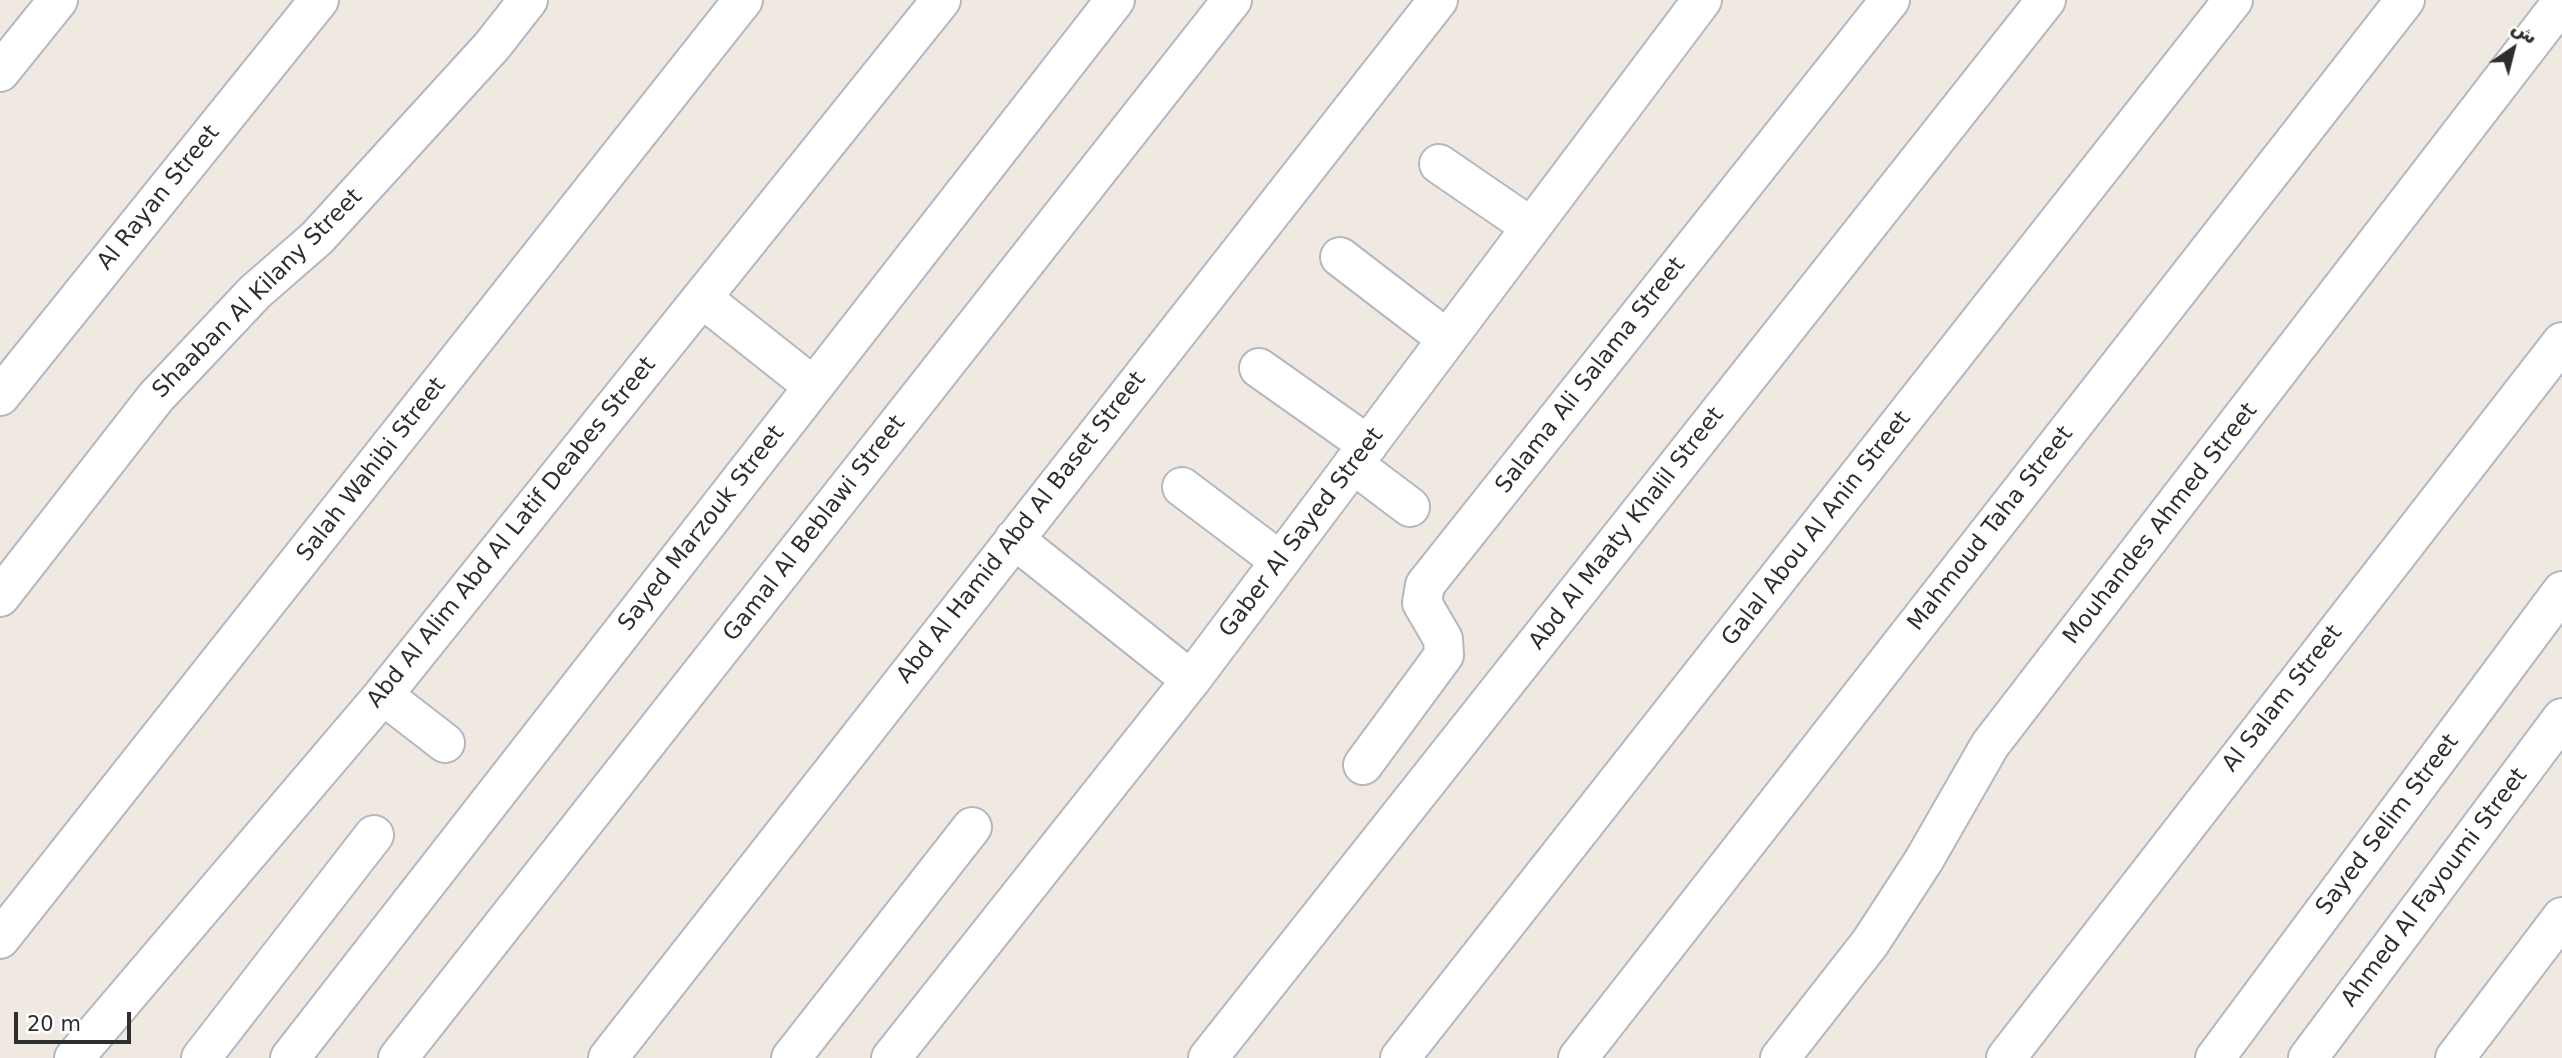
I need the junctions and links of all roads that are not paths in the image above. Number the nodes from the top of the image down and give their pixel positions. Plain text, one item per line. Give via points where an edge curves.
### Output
1 (58, 0) edge
2 (319, 0) edge
3 (528, 0) edge
4 (743, 0) edge
5 (941, 0) edge
6 (1115, 0) edge
7 (1232, 0) edge
8 (1438, 0) edge
9 (1702, 0) edge
10 (1890, 0) edge
11 (2046, 0) edge
12 (2233, 0) edge
13 (2405, 0) edge
14 (2562, 2) edge
15 (0, 72) edge
16 (1439, 164) dead end
17 (1531, 227) junction
18 (1340, 257) dead end
19 (702, 298) junction
20 (1447, 340) junction
21 (2562, 342) edge
22 (1259, 368) dead end
23 (813, 386) junction
24 (0, 396) edge
25 (1361, 454) junction
26 (1182, 487) dead end
27 (1410, 507) dead end
28 (1014, 539) junction
29 (1280, 561) junction
30 (2562, 591) edge
31 (0, 597) edge
32 (1191, 680) junction
33 (383, 695) junction
34 (2562, 718) edge
35 (445, 743) dead end
36 (1363, 765) dead end
37 (972, 827) dead end
38 (374, 835) dead end
39 (2562, 916) edge
40 (0, 939) edge
41 (74, 1058) edge
42 (201, 1058) edge
43 (289, 1058) edge
44 (398, 1058) edge
45 (608, 1058) edge
46 (791, 1058) edge
47 (891, 1058) edge
48 (1208, 1058) edge
49 (1400, 1058) edge
50 (1578, 1058) edge
51 (1780, 1058) edge
52 (2006, 1058) edge
53 (2215, 1058) edge
54 (2308, 1058) edge
55 (2455, 1058) edge

1 - 15 street
2 - 24 street, Al Rayan Street
3 - 31 street, Shaaban Al Kilany Street via 492,46 317,238 255,292 156,397
4 - 40 street, Salah Wahibi Street
5 - 19 street, Abd Al Alim Abd Al Latif Deabes Street
6 - 23 street, Sayed Marzouk Street
7 - 44 street, Gamal Al Beblawi Street
8 - 28 street, Abd Al Hamid Abd Al Baset Street
9 - 17 street, Gaber Al Sayed Street
10 - 36 street, Salama Ali Salama Street via 1425,585 1422,603 1443,639 1444,655
11 - 48 street, Abd Al Maaty Khalil Street
12 - 49 street, Galal Abou Al Anin Street
13 - 50 street, Mahmoud Taha Street
14 - 51 street, Mouhandes Ahmed Street via 1990,745 1870,943
16 - 17 street
17 - 20 street, Gaber Al Sayed Street
18 - 20 street
19 - 23 street
19 - 33 street, Abd Al Alim Abd Al Latif Deabes Street
20 - 25 street, Gaber Al Sayed Street
21 - 52 street, Al Salam Street
22 - 25 street
23 - 43 street, Sayed Marzouk Street
25 - 27 street
25 - 29 street, Gaber Al Sayed Street
26 - 29 street
28 - 32 street
28 - 45 street, Abd Al Hamid Abd Al Baset Street
29 - 32 street, Gaber Al Sayed Street
30 - 53 street, Sayed Selim Street
32 - 47 street, Gaber Al Sayed Street
33 - 35 street
33 - 41 street, Abd Al Alim Abd Al Latif Deabes Street
34 - 54 street, Ahmed Al Fayoumi Street
37 - 46 street
38 - 42 street
39 - 55 street

